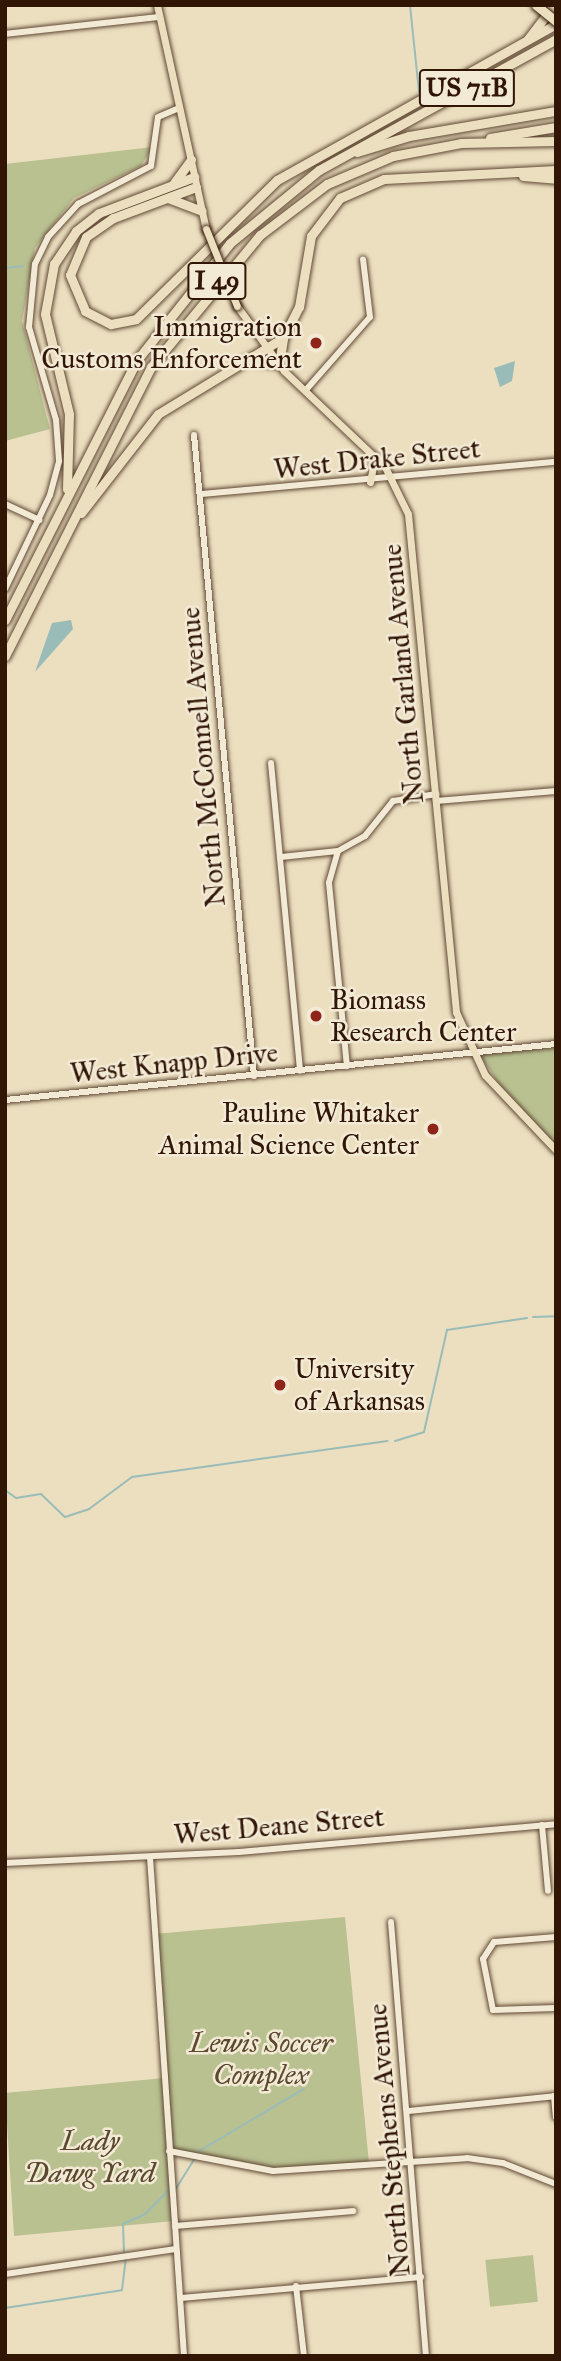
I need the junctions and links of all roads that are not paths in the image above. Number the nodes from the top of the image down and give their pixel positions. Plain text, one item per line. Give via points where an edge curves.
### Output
1 (157, 5) edge
2 (536, 5) edge
3 (554, 5) edge
4 (160, 18) junction
5 (556, 22) edge
6 (5, 34) edge
7 (556, 39) edge
8 (523, 46) junction
9 (179, 108) junction
10 (556, 111) edge
11 (556, 127) edge
12 (556, 141) edge
13 (461, 143) junction
14 (191, 160) junction
15 (339, 160) junction
16 (556, 170) edge
17 (500, 173) junction
18 (556, 179) edge
19 (195, 182) junction
20 (173, 184) junction
21 (166, 198) junction
22 (202, 211) junction
23 (363, 259) dead end
24 (283, 338) junction
25 (267, 351) junction
26 (251, 360) junction
27 (279, 364) junction
28 (305, 391) junction
29 (194, 435) dead end
30 (375, 455) junction
31 (556, 462) edge
32 (393, 479) junction
33 (370, 482) junction
34 (202, 494) junction
35 (67, 495) junction
36 (5, 505) edge
37 (39, 520) junction
38 (69, 528) junction
39 (5, 589) edge
40 (5, 620) edge
41 (5, 656) edge
42 (271, 763) dead end
43 (556, 791) edge
44 (436, 798) junction
45 (338, 851) junction
46 (281, 857) junction
47 (556, 1044) edge
48 (471, 1052) junction
49 (347, 1066) junction
50 (300, 1071) junction
51 (254, 1076) junction
52 (5, 1100) edge
53 (556, 1150) edge
54 (556, 1824) edge
55 (542, 1825) junction
56 (150, 1857) junction
57 (5, 1863) edge
58 (548, 1891) dead end
59 (391, 1922) dead end
60 (556, 1937) edge
61 (556, 2008) edge
62 (555, 2096) edge
63 (409, 2111) junction
64 (556, 2117) edge
65 (169, 2151) junction
66 (413, 2159) junction
67 (556, 2184) edge
68 (353, 2211) dead end
69 (174, 2226) junction
70 (176, 2249) junction
71 (5, 2274) edge
72 (421, 2277) junction
73 (296, 2286) junction
74 (181, 2298) junction
75 (184, 2356) edge
76 (304, 2356) edge
77 (426, 2356) edge

1 - 4 main road, North Garland Avenue
2 - 5 highway, bridge
3 - 8 highway
4 - 6 street
4 - 9 main road, North Garland Avenue
5 - 8 highway
7 - 15 highway, US 71B
8 - 21 highway via 277,180 136,318 116,324 93,317 71,286 78,247 113,218
9 - 14 main road, North Garland Avenue
9 - 37 street via 158,117 151,166 78,204 48,237 35,264 29,327 59,449
10 - 15 highway, I 49 via 409,136
11 - 13 highway, I 49
12 - 13 highway, US 71B
13 - 38 highway, I 49 via 352,172 296,204 260,235 151,368
14 - 19 main road, North Garland Avenue
14 - 20 highway
15 - 35 highway, I 49 via 268,206 186,293 124,383
16 - 17 highway
17 - 18 highway
17 - 24 highway via 384,179 340,198 311,236 299,307
19 - 20 highway
19 - 21 highway
19 - 22 main road, North Garland Avenue
20 - 35 highway via 91,219 68,240 50,274 46,322 71,425
21 - 22 highway
22 - 25 main road, North Garland Avenue, bridge via 237,306
23 - 28 street via 370,317
24 - 25 highway
24 - 27 highway
25 - 26 highway
25 - 27 main road, North Garland Avenue
26 - 27 highway
26 - 38 highway via 149,422
27 - 28 main road, North Garland Avenue
28 - 30 main road, North Garland Avenue
29 - 34 street, North McConnell Avenue
30 - 32 main road, North Garland Avenue
30 - 33 main road
31 - 32 street, West Drake Street
32 - 33 street, West Drake Street
32 - 44 main road, North Garland Avenue via 414,545
33 - 34 street, West Drake Street
34 - 51 street, North McConnell Avenue
35 - 40 highway, I 49
36 - 37 street
37 - 39 street
38 - 41 highway, I 49
42 - 46 street
43 - 44 street
44 - 45 street via 393,802 365,836
44 - 48 main road, North Garland Avenue via 452,997
45 - 46 street
45 - 49 street via 329,883
46 - 50 street
47 - 48 street, West Knapp Drive
48 - 49 street, West Knapp Drive
48 - 53 main road, North Garland Avenue via 501,1096
49 - 50 street, West Knapp Drive
50 - 51 street, West Knapp Drive
51 - 52 street, West Knapp Drive
54 - 55 street, West Deane Street
55 - 56 street, West Deane Street
55 - 58 street
56 - 57 street, West Deane Street
56 - 65 street
59 - 63 street, North Stephens Avenue
60 - 61 street via 494,1942 484,1949 493,2010
62 - 63 street
62 - 64 street
63 - 66 street, North Stephens Avenue
65 - 66 street via 272,2171
65 - 69 street
66 - 67 street via 455,2157 503,2163
66 - 72 street, North Stephens Avenue
68 - 69 street
69 - 70 street
70 - 71 street
70 - 74 street
72 - 73 street
72 - 77 street, North Stephens Avenue
73 - 74 street
73 - 76 street
74 - 75 street

